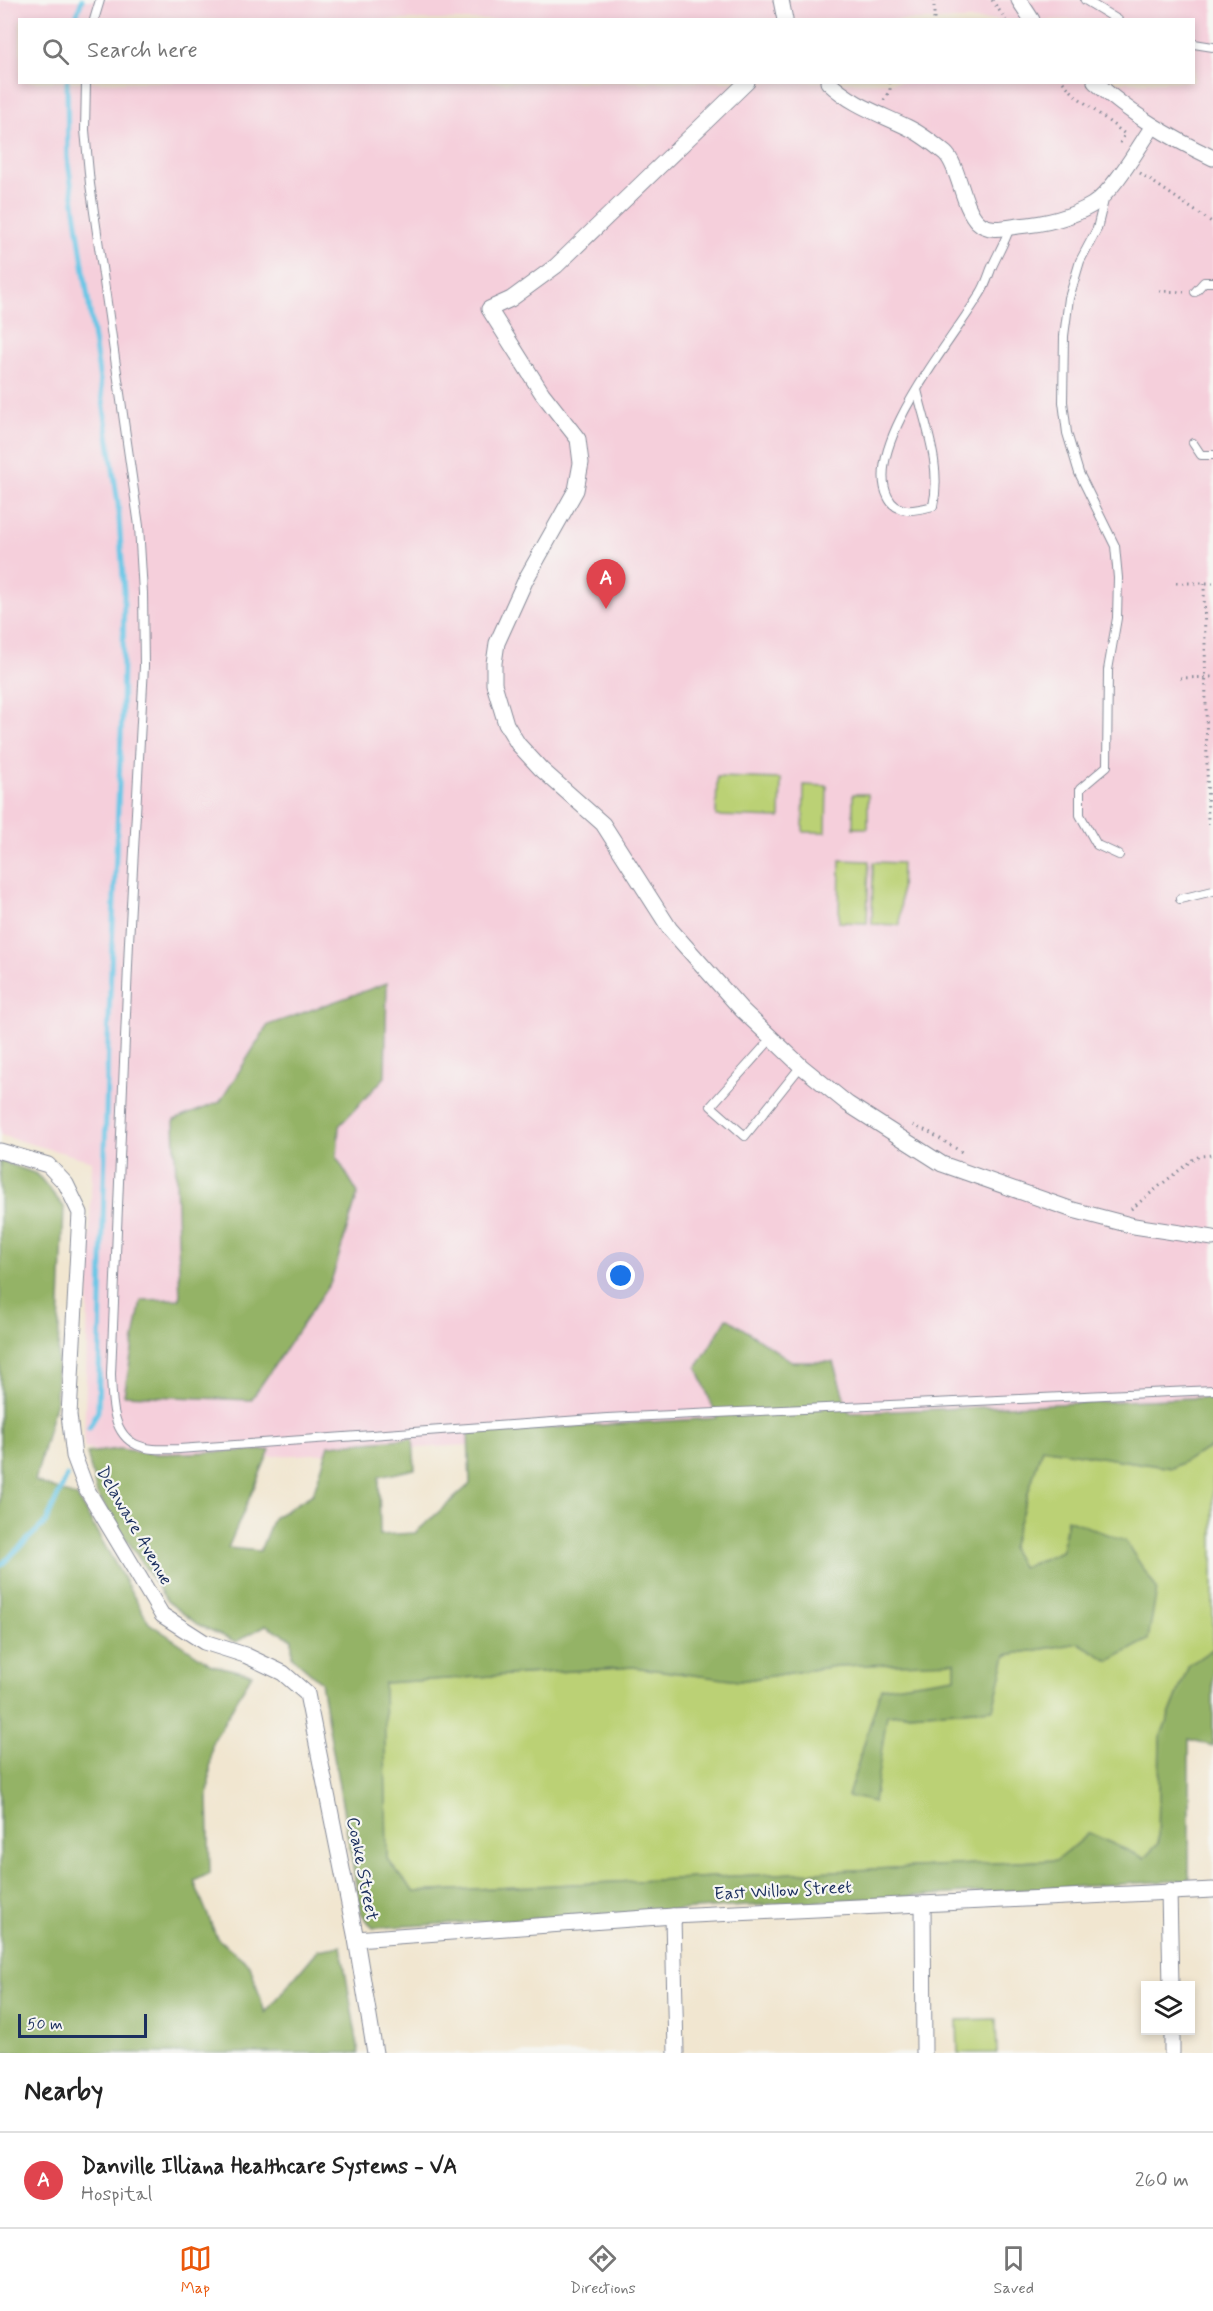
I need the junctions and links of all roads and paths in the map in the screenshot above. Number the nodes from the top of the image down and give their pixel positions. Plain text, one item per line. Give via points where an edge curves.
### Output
1 (100, 0) edge
2 (781, 0) edge
3 (934, 0) edge
4 (993, 0) edge
5 (1019, 0) edge
6 (1085, 0) edge
7 (95, 18) edge
8 (785, 18) edge
9 (934, 18) edge
10 (1005, 18) edge
11 (1031, 18) edge
12 (1115, 18) edge
13 (1195, 44) edge
14 (1213, 47) edge
15 (86, 84) edge
16 (745, 84) edge
17 (830, 84) edge
18 (1065, 84) edge
19 (1097, 84) edge
20 (1153, 126) junction
21 (1117, 149) dead end
22 (1213, 158) edge
23 (1133, 169) dead end
24 (1106, 192) junction
25 (1213, 224) edge
26 (1011, 227) junction
27 (1213, 282) edge
28 (1159, 291) dead end
29 (1195, 292) joint
30 (917, 390) junction
31 (1193, 443) dead end
32 (1213, 455) edge
33 (1176, 583) dead end
34 (1204, 583) junction
35 (1213, 583) edge
36 (1213, 677) edge
37 (1180, 678) dead end
38 (1206, 679) junction
39 (1208, 824) dead end
40 (1119, 855) dead end
41 (1213, 891) edge
42 (1180, 899) dead end
43 (771, 1039) junction
44 (801, 1066) junction
45 (910, 1124) dead end
46 (0, 1151) edge
47 (1213, 1155) edge
48 (969, 1156) dead end
49 (1129, 1210) dead end
50 (1213, 1238) edge
51 (1213, 1390) edge
52 (307, 1694) joint
53 (1213, 1890) edge
54 (1169, 1891) junction
55 (923, 1904) junction
56 (673, 1916) junction
57 (356, 1939) junction
58 (1171, 1981) edge
59 (1172, 2035) edge
60 (375, 2053) edge
61 (676, 2053) edge
62 (924, 2053) edge
63 (1172, 2053) edge

1 - 7 lane
2 - 8 street
3 - 9 path
4 - 10 path
5 - 11 street
6 - 12 lane
13 - 14 lane
15 - 51 lane via 90,184 139,526 143,593 144,666 111,1374 113,1412 122,1431 135,1445 179,1449 607,1418
16 - 43 street via 556,266 511,299 489,309 542,393 578,439 581,463 576,490 500,634 494,684 506,724 518,744 603,824 670,929
17 - 26 street via 844,97 909,128 947,155 979,224 995,229
18 - 21 path via 1125,134
19 - 20 street via 1124,108
20 - 22 street
20 - 24 street
23 - 25 path
24 - 26 street via 1093,204 1069,215
24 - 40 lane via 1097,229 1080,261 1069,298 1063,402 1079,473 1115,546 1117,618 1108,670 1107,766 1080,789 1080,815 1097,845
26 - 30 lane via 981,293
27 - 29 lane via 1204,282
28 - 29 path
30 - 30 lane via 892,436 884,487 890,501 913,512 933,506 936,489 935,464
31 - 32 lane via 1201,455
33 - 34 path
34 - 35 path
34 - 38 path
36 - 38 path
37 - 38 path
38 - 39 path
41 - 42 lane
43 - 44 street
43 - 44 lane via 711,1106 745,1136
44 - 50 street via 849,1104 942,1164 1073,1210 1134,1226
45 - 48 path
46 - 52 street, Delaware Avenue via 48,1165 66,1184 80,1213 69,1414 74,1456 86,1488 162,1615 204,1642 283,1673
47 - 49 path via 1192,1160
52 - 57 street, Coake Street
53 - 54 street, East Willow Street
54 - 55 street, East Willow Street
54 - 58 street
55 - 56 street, East Willow Street
55 - 62 street
56 - 57 street, East Willow Street
56 - 61 street
57 - 60 street, Coake Street
59 - 63 street

